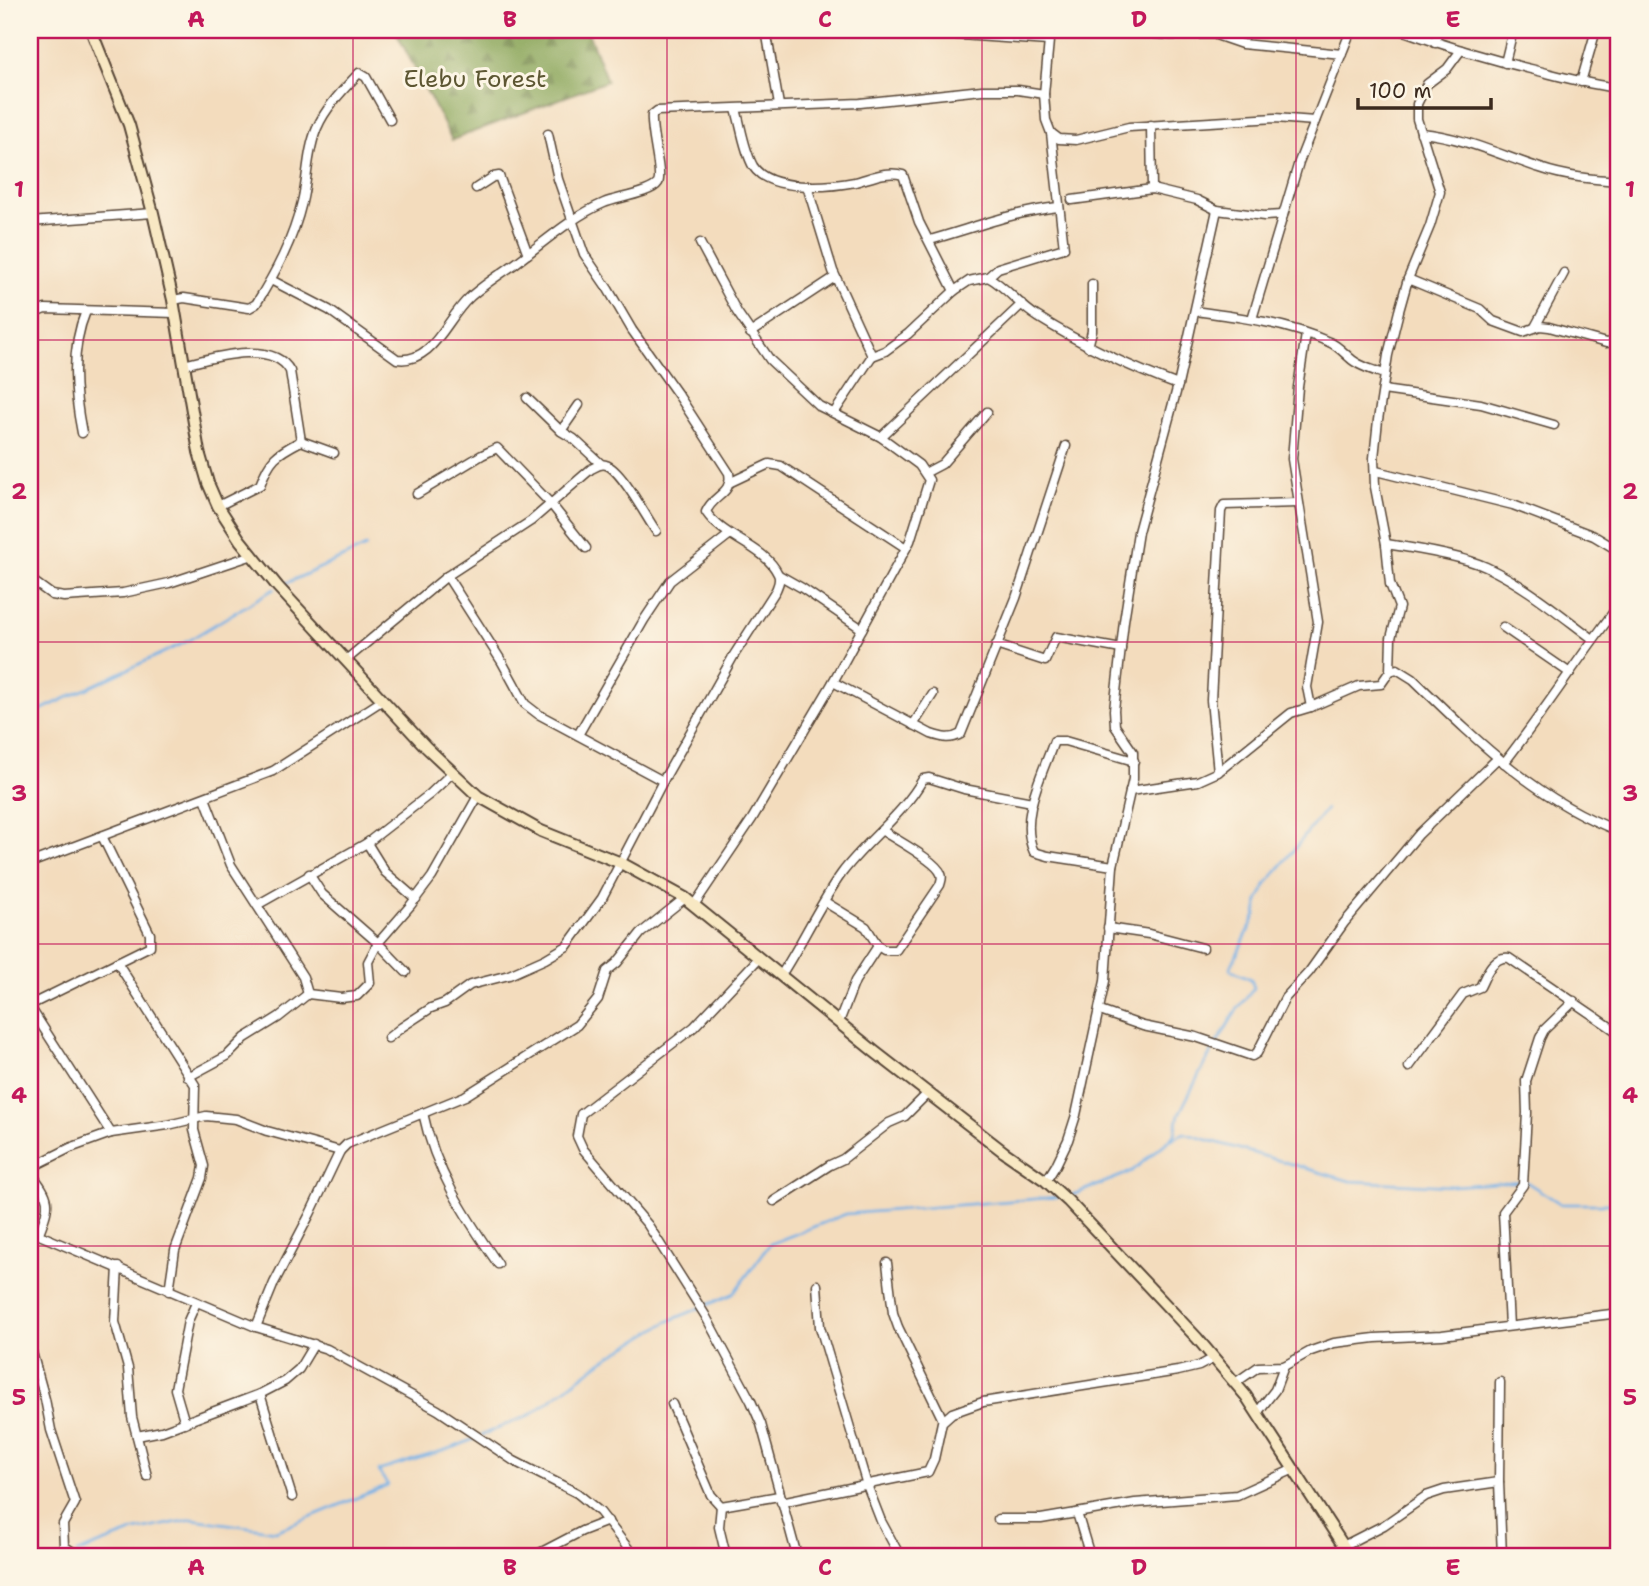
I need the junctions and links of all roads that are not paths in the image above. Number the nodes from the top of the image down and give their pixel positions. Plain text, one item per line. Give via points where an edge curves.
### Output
1 (91, 30) edge
2 (766, 30) edge
3 (887, 30) edge
4 (1050, 30) edge
5 (1110, 30) edge
6 (1351, 30) edge
7 (1401, 30) edge
8 (1438, 30) edge
9 (1513, 30) edge
10 (1596, 30) edge
11 (1147, 31) edge
12 (1048, 41) junction
13 (1435, 43) junction
14 (1461, 50) junction
15 (1342, 54) junction
16 (1505, 63) junction
17 (1581, 82) junction
18 (1619, 88) edge
19 (1044, 94) junction
20 (779, 105) junction
21 (736, 109) junction
22 (390, 120) dead end
23 (1315, 121) junction
24 (1151, 125) junction
25 (1051, 133) junction
26 (1421, 133) junction
27 (548, 134) dead end
28 (1619, 181) edge
29 (807, 186) junction
30 (476, 188) dead end
31 (1152, 189) junction
32 (1072, 200) dead end
33 (1058, 207) junction
34 (1217, 210) junction
35 (153, 214) junction
36 (1283, 215) junction
37 (30, 222) edge
38 (573, 222) junction
39 (930, 240) junction
40 (700, 243) dead end
41 (528, 254) junction
42 (1564, 272) dead end
43 (835, 277) junction
44 (988, 277) junction
45 (1408, 279) junction
46 (271, 280) junction
47 (1092, 285) dead end
48 (954, 290) junction
49 (173, 299) junction
50 (1022, 304) junction
51 (86, 311) junction
52 (1195, 311) junction
53 (175, 313) junction
54 (30, 315) edge
55 (1252, 319) junction
56 (1535, 327) junction
57 (750, 333) junction
58 (1307, 334) junction
59 (1619, 337) edge
60 (1088, 347) junction
61 (872, 356) junction
62 (184, 365) junction
63 (1385, 374) junction
64 (1178, 385) junction
65 (1383, 390) junction
66 (527, 398) dead end
67 (579, 405) dead end
68 (987, 412) dead end
69 (834, 413) junction
70 (1554, 425) dead end
71 (561, 431) junction
72 (82, 433) dead end
73 (881, 437) junction
74 (301, 441) junction
75 (1066, 446) dead end
76 (334, 453) dead end
77 (601, 464) junction
78 (1376, 471) junction
79 (925, 473) junction
80 (731, 482) junction
81 (417, 494) dead end
82 (1298, 503) junction
83 (551, 504) junction
84 (218, 506) junction
85 (656, 531) dead end
86 (729, 535) junction
87 (1386, 544) junction
88 (586, 548) dead end
89 (906, 548) junction
90 (1619, 551) edge
91 (253, 555) junction
92 (779, 575) junction
93 (447, 576) junction
94 (30, 579) edge
95 (1619, 605) edge
96 (1503, 627) dead end
97 (862, 629) junction
98 (1593, 639) junction
99 (996, 645) junction
100 (1121, 649) junction
101 (346, 660) junction
102 (1390, 671) junction
103 (1570, 673) junction
104 (833, 682) junction
105 (933, 694) dead end
106 (383, 700) junction
107 (1311, 708) junction
108 (913, 725) junction
109 (578, 735) junction
110 (1134, 761) junction
111 (1501, 761) junction
112 (1218, 772) junction
113 (452, 773) junction
114 (663, 781) junction
115 (1129, 791) junction
116 (478, 796) junction
117 (205, 798) junction
118 (1032, 802) junction
119 (883, 831) junction
120 (1619, 831) edge
121 (102, 836) junction
122 (367, 843) junction
123 (30, 863) edge
124 (621, 863) junction
125 (1113, 866) junction
126 (309, 874) junction
127 (416, 899) junction
128 (690, 901) junction
129 (825, 902) junction
130 (257, 905) junction
131 (1108, 928) junction
132 (378, 943) junction
133 (878, 946) junction
134 (1203, 948) dead end
135 (759, 958) junction
136 (117, 962) junction
137 (406, 972) dead end
138 (781, 975) junction
139 (308, 994) junction
140 (1574, 1001) junction
141 (30, 1006) edge
142 (1100, 1011) junction
143 (839, 1022) junction
144 (1619, 1033) edge
145 (388, 1038) dead end
146 (1409, 1067) dead end
147 (188, 1077) junction
148 (928, 1093) junction
149 (423, 1113) junction
150 (194, 1119) junction
151 (111, 1133) junction
152 (340, 1150) junction
153 (30, 1170) edge
154 (1046, 1181) junction
155 (774, 1201) dead end
156 (34, 1232) edge
157 (887, 1263) dead end
158 (498, 1264) dead end
159 (118, 1267) junction
160 (817, 1285) dead end
161 (169, 1291) junction
162 (196, 1303) junction
163 (1619, 1313) edge
164 (1509, 1326) junction
165 (256, 1327) junction
166 (314, 1344) junction
167 (30, 1347) edge
168 (1214, 1358) junction
169 (1284, 1366) junction
170 (1500, 1382) dead end
171 (1235, 1383) junction
172 (261, 1394) junction
173 (671, 1404) dead end
174 (1257, 1413) junction
175 (943, 1420) junction
176 (185, 1423) junction
177 (136, 1436) junction
178 (1294, 1469) junction
179 (147, 1476) dead end
180 (1499, 1482) junction
181 (867, 1485) junction
182 (292, 1497) dead end
183 (780, 1499) junction
184 (721, 1506) junction
185 (1077, 1513) junction
186 (998, 1519) dead end
187 (608, 1521) junction
188 (1343, 1546) junction
189 (79, 1556) edge
190 (534, 1556) edge
191 (634, 1556) edge
192 (726, 1556) edge
193 (797, 1556) edge
194 (900, 1556) edge
195 (1090, 1556) edge
196 (1350, 1556) edge
197 (1502, 1556) edge

1 - 35 main road via 129,125
2 - 20 street
3 - 12 street
4 - 12 street
5 - 11 street
6 - 15 street
7 - 13 street
8 - 13 street
9 - 16 street
10 - 17 street
11 - 15 street via 1213,34 1242,44
12 - 19 street
13 - 14 street
14 - 16 street
14 - 26 street via 1422,90 1416,119
15 - 23 street
16 - 17 street
17 - 18 street
19 - 20 street via 982,90 860,103
19 - 25 street
20 - 21 street
21 - 29 street via 752,165 763,177
21 - 38 street via 657,111 651,126 660,175 657,185 601,204
22 - 46 street via 366,77 359,73 316,128 302,202 284,257
23 - 24 street via 1275,118
23 - 36 street
24 - 25 street via 1076,140 1059,139
24 - 31 street
25 - 33 street
26 - 28 street via 1479,146 1571,177
26 - 45 street via 1440,192
27 - 38 street
29 - 39 street via 903,175
29 - 43 street
30 - 41 street via 499,176
31 - 32 street
31 - 34 street
33 - 39 street via 1026,210
33 - 44 street via 1064,248 998,268
34 - 36 street
34 - 52 street
35 - 37 street
35 - 49 main road
36 - 55 street
38 - 41 street
38 - 80 street via 584,254
39 - 48 street
40 - 57 street
41 - 46 street via 471,296 427,350 408,360 397,359 328,310
42 - 56 street
43 - 57 street
43 - 61 street
44 - 48 street
44 - 50 street
45 - 56 street via 1480,309 1503,325 1523,332
45 - 63 street
46 - 49 street via 256,304 248,308
47 - 60 street
48 - 61 street via 908,334
49 - 53 main road
50 - 60 street
50 - 73 street
51 - 53 street
51 - 54 street via 45,309
51 - 72 street via 76,355
52 - 55 street
52 - 64 street
53 - 62 main road
55 - 58 street
56 - 59 street via 1606,343
57 - 69 street via 770,360 819,406
58 - 63 street
58 - 82 street via 1293,433
60 - 64 street
61 - 69 street
62 - 74 street via 258,353 285,362
62 - 84 main road via 199,452
63 - 65 street
64 - 100 street via 1138,532
65 - 70 street via 1481,404
65 - 78 street
66 - 71 street
67 - 71 street
68 - 79 street via 942,464
69 - 73 street
71 - 77 street
73 - 79 street
74 - 76 street
74 - 84 street via 268,464 260,485
75 - 99 street
77 - 83 street
77 - 85 street via 610,466 621,478
78 - 87 street
78 - 90 street via 1513,505
79 - 89 street via 929,480
80 - 86 street via 706,512
80 - 89 street via 769,464 781,466
81 - 83 street via 497,448
82 - 107 street via 1318,622 1307,687
82 - 112 street via 1224,505 1221,511 1211,700
83 - 88 street
83 - 93 street
84 - 91 main road
86 - 92 street via 759,553
86 - 109 street via 670,580
87 - 98 street via 1483,565 1534,594
87 - 102 street via 1390,584 1399,607 1391,638
89 - 97 street
91 - 94 street via 123,593 64,597 51,595
91 - 101 main road
92 - 97 street
92 - 114 street via 776,590
93 - 101 street
93 - 109 street via 525,704
95 - 98 street
96 - 103 street
97 - 104 street
98 - 103 street
99 - 100 street via 1045,661 1056,637
99 - 108 street via 961,734 943,738
100 - 110 street via 1114,691 1115,726
101 - 106 main road
102 - 107 street via 1381,684 1359,686
102 - 111 street via 1397,668 1413,679
103 - 111 street
104 - 108 street
104 - 128 street via 752,819
105 - 108 street
106 - 113 main road
106 - 117 street via 273,771
107 - 112 street via 1291,713
109 - 114 street
110 - 115 street
110 - 118 street via 1054,741
111 - 120 street via 1549,797
111 - 142 street via 1401,853 1285,998 1257,1054
112 - 115 street via 1198,781
113 - 116 main road
113 - 122 street
114 - 124 street
115 - 125 street
116 - 124 main road via 541,831
116 - 127 street
117 - 121 street
117 - 130 street via 231,865
118 - 119 street via 923,779
118 - 125 street via 1029,834 1034,852
119 - 129 street via 843,872
119 - 133 street via 934,864 942,878 896,950
121 - 123 street
121 - 136 street via 151,937 150,946
122 - 126 street
122 - 127 street via 389,876
124 - 128 main road
124 - 145 street via 567,946 509,975 470,985
125 - 131 street
126 - 130 street
126 - 132 street via 322,894
127 - 132 street
128 - 135 main road
128 - 149 street via 640,933 607,971 598,999 577,1025 465,1097
129 - 133 street via 866,927
129 - 138 street
130 - 139 street via 303,977
131 - 134 street
131 - 142 street
132 - 137 street
132 - 139 street via 368,962 370,983 356,996
133 - 143 street via 855,981
135 - 138 main road
135 - 183 street via 694,1027 581,1114 577,1136 648,1225 705,1315 761,1423
136 - 141 street
136 - 147 street
138 - 143 main road
139 - 147 street via 227,1056
140 - 144 street
140 - 146 street via 1502,957 1484,975 1480,987 1463,994
140 - 164 street via 1544,1030 1526,1081 1524,1180 1503,1212
141 - 151 street
142 - 154 street via 1076,1115
143 - 148 main road
147 - 150 street via 195,1085
148 - 154 main road
148 - 155 street via 905,1116 844,1159
149 - 152 street
149 - 158 street via 443,1177
150 - 151 street
150 - 152 street via 236,1119
150 - 161 street via 204,1166 192,1210 178,1238
151 - 153 street
152 - 165 street
153 - 156 street via 48,1197 48,1209
154 - 168 main road
156 - 159 street
157 - 175 street via 893,1313
159 - 161 street
159 - 177 street via 115,1322 128,1368
160 - 181 street via 821,1326
161 - 162 street
162 - 165 street
162 - 176 street via 188,1321 175,1389
163 - 164 street
164 - 169 street via 1334,1343
165 - 166 street
166 - 172 street via 299,1369
166 - 187 street via 438,1410 514,1461 577,1493
167 - 189 street via 75,1503 63,1524 64,1546
168 - 171 main road
168 - 175 street via 1178,1371 983,1402
169 - 171 street via 1258,1367
169 - 174 street via 1275,1390
170 - 180 street
171 - 174 main road
172 - 176 street
172 - 182 street
173 - 184 street via 711,1495
174 - 178 main road
175 - 181 street via 932,1469
176 - 177 street
177 - 179 street
178 - 185 street via 1237,1495
178 - 188 main road
180 - 188 street via 1426,1496
180 - 197 street
181 - 183 street
181 - 194 street
183 - 184 street
183 - 193 street
184 - 192 street via 719,1527
185 - 186 street
185 - 195 street
187 - 190 street
187 - 191 street
188 - 196 main road

